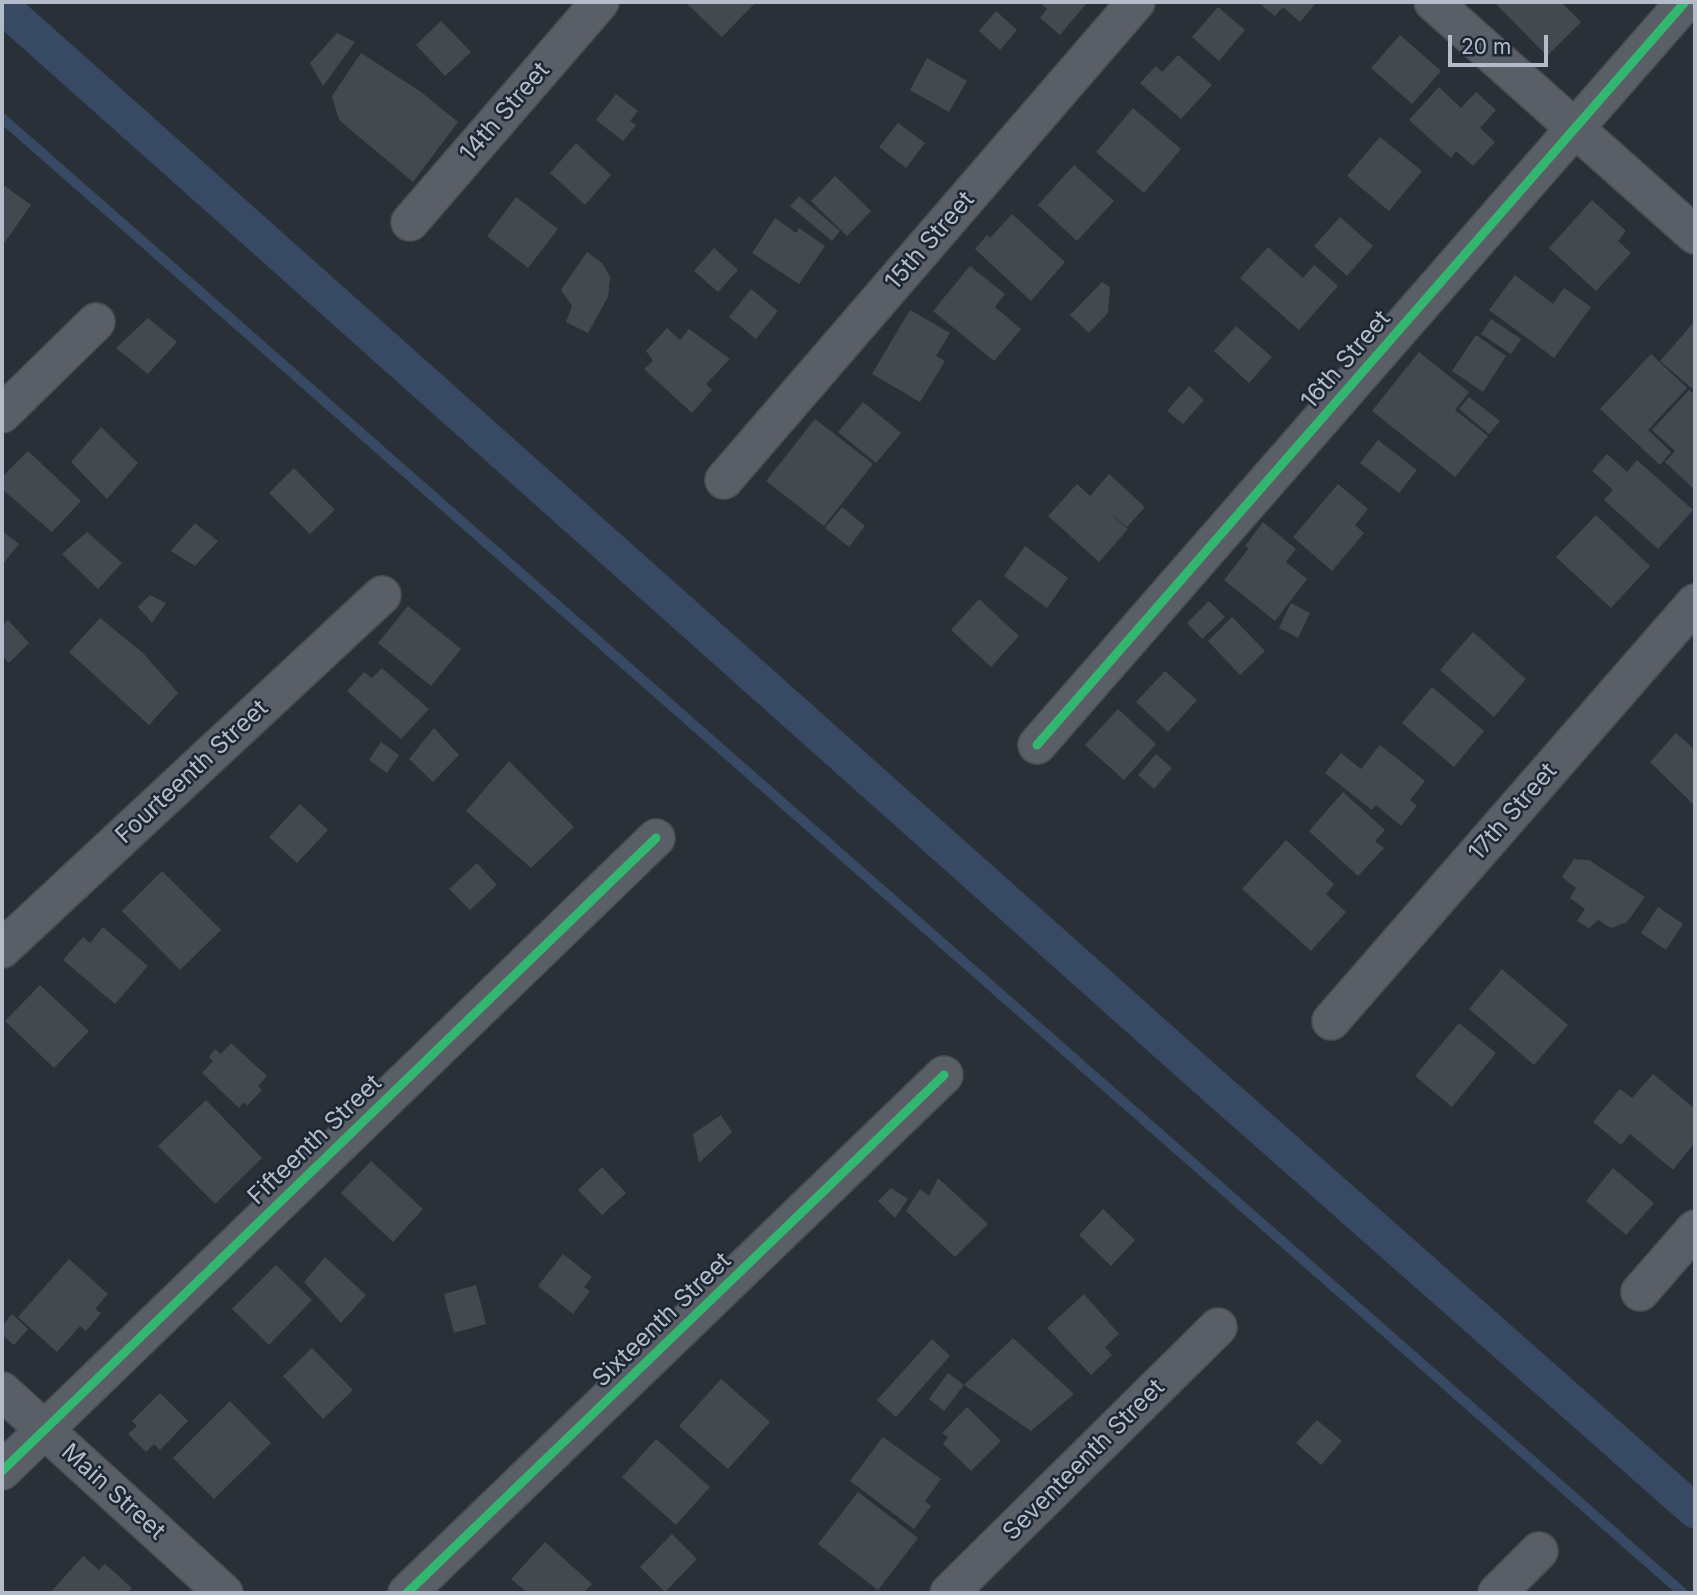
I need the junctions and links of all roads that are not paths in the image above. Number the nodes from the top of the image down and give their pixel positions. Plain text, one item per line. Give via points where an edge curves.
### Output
1 (600, 2) edge
2 (1136, 2) edge
3 (1433, 2) edge
4 (1685, 2) edge
5 (1574, 128) junction
6 (410, 222) dead end
7 (1695, 235) edge
8 (96, 322) dead end
9 (2, 414) edge
10 (724, 480) dead end
11 (382, 595) dead end
12 (1695, 603) edge
13 (1037, 745) dead end
14 (656, 838) dead end
15 (2, 949) edge
16 (1331, 1021) dead end
17 (944, 1075) dead end
18 (1695, 1228) edge
19 (1640, 1292) dead end
20 (1218, 1327) dead end
21 (2, 1391) edge
22 (44, 1429) junction
23 (2, 1471) edge
24 (1539, 1551) dead end
25 (224, 1593) edge
26 (407, 1593) edge
27 (949, 1593) edge
28 (1497, 1593) edge

1 - 6 street, 14th Street
2 - 10 street, 15th Street
3 - 5 street
4 - 5 street, 16th Street
5 - 7 street
5 - 13 street, 16th Street
8 - 9 street
11 - 15 street, Fourteenth Street
12 - 16 street, 17th Street
14 - 22 street, Fifteenth Street
17 - 26 street, Sixteenth Street
18 - 19 street
20 - 27 street, Seventeenth Street
21 - 22 street, Main Street
22 - 23 street, Fifteenth Street
22 - 25 street, Main Street
24 - 28 street

